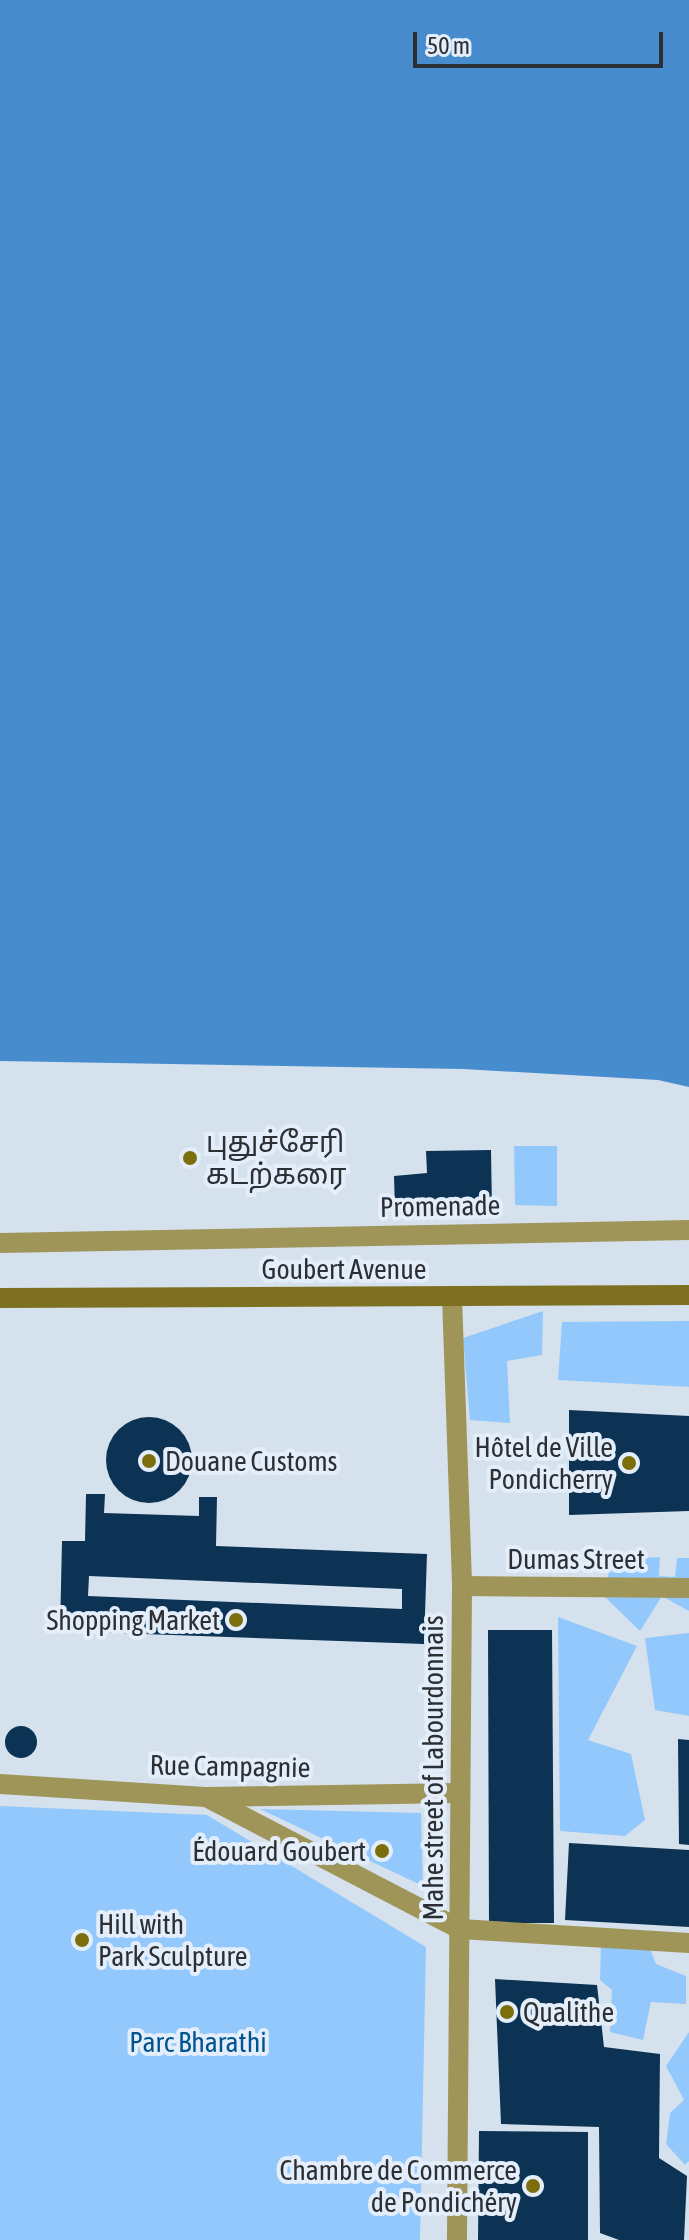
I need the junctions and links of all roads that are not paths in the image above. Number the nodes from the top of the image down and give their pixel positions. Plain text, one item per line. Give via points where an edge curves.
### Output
1 (689, 1230) edge
2 (0, 1243) edge
3 (689, 1295) edge
4 (452, 1297) junction
5 (0, 1298) edge
6 (462, 1586) junction
7 (689, 1588) edge
8 (0, 1784) edge
9 (459, 1793) junction
10 (206, 1797) junction
11 (460, 1929) junction
12 (689, 1943) edge
13 (457, 2240) edge

1 - 2 street, Promenade
3 - 4 street, Goubert Avenue
4 - 5 street, Goubert Avenue
4 - 6 street, Mahe street of Labourdonnais
6 - 7 street, Dumas Street
6 - 9 street, Mahe street of Labourdonnais
8 - 10 street, Rue Campagnie
9 - 10 street, Rue Campagnie
9 - 11 street, Mahe street of Labourdonnais
10 - 11 street
11 - 12 street
11 - 13 street, Mahe street of Labourdonnais

